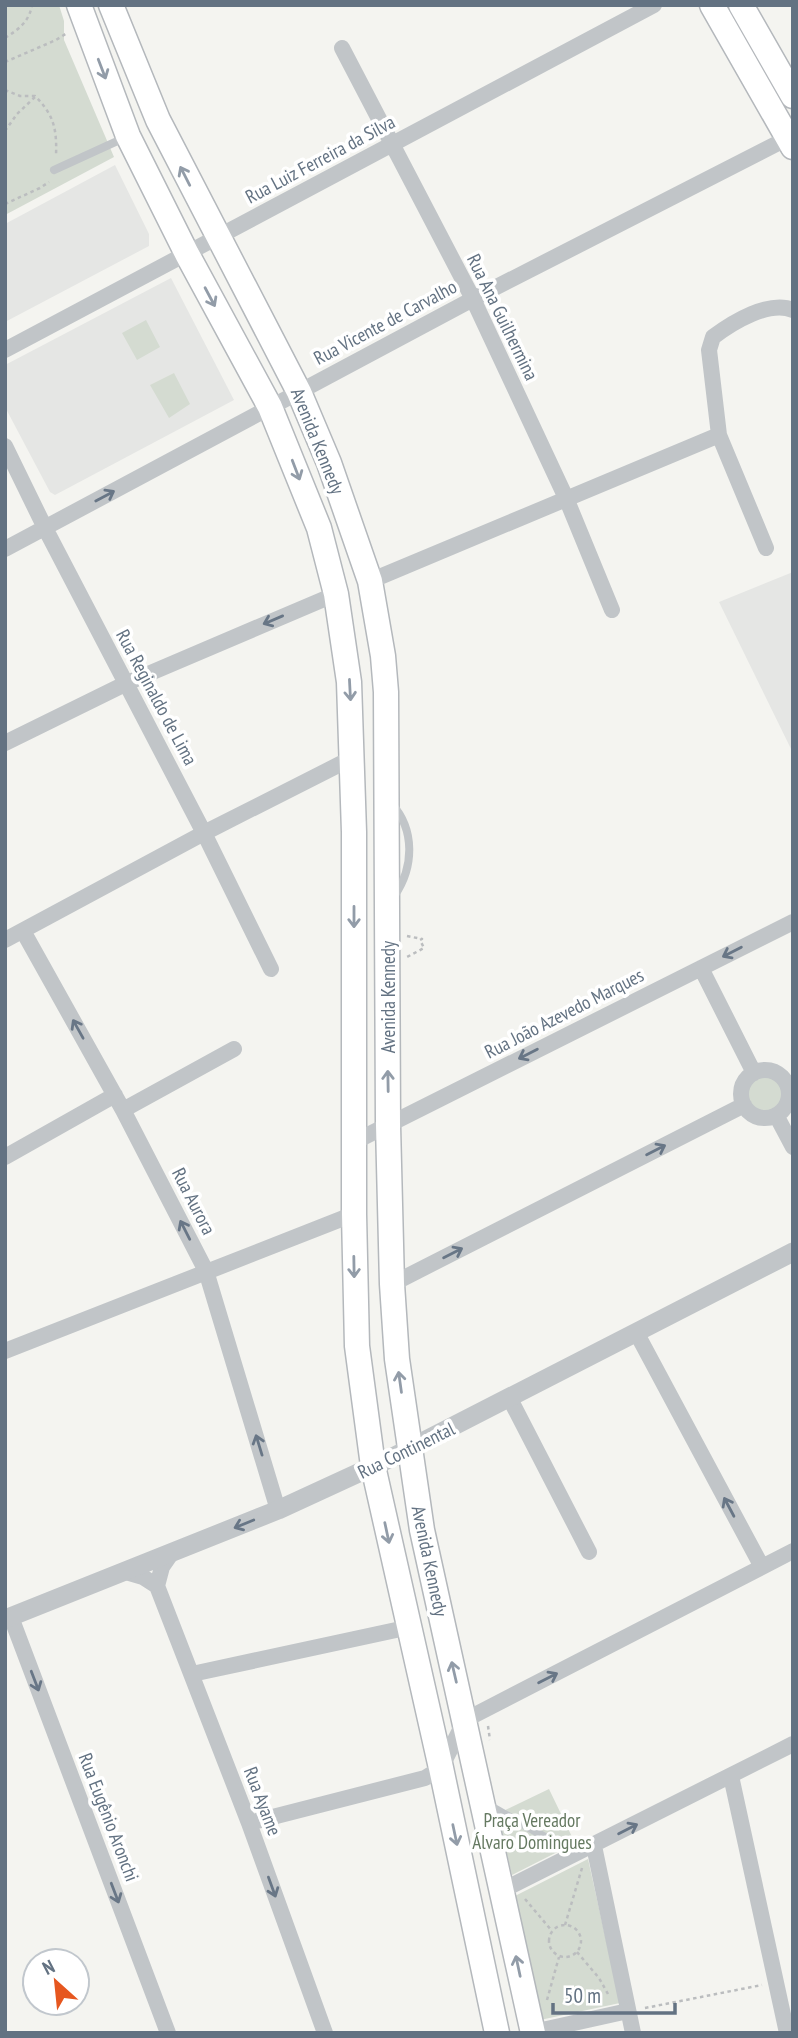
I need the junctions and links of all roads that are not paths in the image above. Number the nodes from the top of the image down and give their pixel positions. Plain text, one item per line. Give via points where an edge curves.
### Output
1 (111, 5) edge
2 (654, 5) edge
3 (712, 5) edge
4 (741, 5) edge
5 (81, 13) edge
6 (342, 48) dead end
7 (793, 96) edge
8 (128, 136) junction
9 (790, 143) edge
10 (393, 145) junction
11 (54, 170) road end
12 (218, 237) junction
13 (187, 254) junction
14 (472, 299) junction
15 (793, 310) edge
16 (5, 350) edge
17 (299, 392) junction
18 (270, 407) junction
19 (719, 435) junction
20 (5, 446) edge
21 (566, 498) junction
22 (45, 528) junction
23 (766, 548) dead end
24 (5, 549) edge
25 (370, 581) junction
26 (336, 594) junction
27 (612, 610) dead end
28 (127, 683) junction
29 (5, 743) edge
30 (352, 758) junction
31 (204, 833) junction
32 (793, 922) edge
33 (23, 931) junction
34 (5, 940) edge
35 (701, 968) junction
36 (271, 969) dead end
37 (234, 1049) dead end
38 (754, 1073) junction
39 (790, 1081) edge
40 (115, 1095) junction
41 (744, 1105) junction
42 (123, 1110) junction
43 (776, 1115) junction
44 (388, 1125) junction
45 (354, 1142) junction
46 (793, 1147) edge
47 (5, 1157) edge
48 (354, 1213) junction
49 (793, 1252) edge
50 (206, 1271) junction
51 (392, 1284) junction
52 (636, 1332) junction
53 (5, 1351) edge
54 (509, 1397) junction
55 (409, 1449) junction
56 (373, 1466) junction
57 (278, 1510) junction
58 (793, 1551) edge
59 (589, 1552) dead end
60 (171, 1554) junction
61 (761, 1567) junction
62 (126, 1572) junction
63 (158, 1586) junction
64 (8, 1618) edge
65 (410, 1627) junction
66 (192, 1674) junction
67 (465, 1720) junction
68 (793, 1744) edge
69 (441, 1768) junction
70 (731, 1776) junction
71 (482, 1801) junction
72 (249, 1823) junction
73 (586, 1850) junction
74 (507, 1888) junction
75 (623, 2012) junction
76 (538, 2031) edge
77 (168, 2033) edge
78 (325, 2033) edge
79 (497, 2033) edge
80 (633, 2033) edge
81 (787, 2033) edge

12 -> 1 main road, Avenida Kennedy via 153,110
2 - 10 street, Rua Luiz Ferreira da Silva
3 - 9 main road
4 - 7 main road
5 -> 8 main road, Avenida Kennedy
6 - 10 street, Rua Ana Guilhermina
8 - 11 lane
8 - 13 main road, Avenida Kennedy
9 - 14 street, Rua Vicente de Carvalho
10 - 12 street, Rua Luiz Ferreira da Silva
10 - 14 street, Rua Ana Guilhermina
12 - 13 street, Rua Luiz Ferreira da Silva
12 - 17 main road, Avenida Kennedy
13 - 16 street, Rua Luiz Ferreira da Silva
13 -> 18 main road, Avenida Kennedy
14 - 17 street, Rua Vicente de Carvalho
14 - 21 street, Rua Ana Guilhermina
15 - 19 street via 770,307 713,337 709,356
17 - 18 street, Rua Vicente de Carvalho
17 - 25 main road, Avenida Kennedy
22 -> 18 street, Rua Vicente de Carvalho
18 -> 26 main road, Avenida Kennedy via 319,528
19 - 21 street
19 - 23 street
20 - 22 street, Rua Reginaldo de Lima
21 - 25 street
21 - 27 street, Rua Ana Guilhermina
22 - 24 street, Rua Vicente de Carvalho
22 - 28 street, Rua Reginaldo de Lima
44 -> 25 main road, Avenida Kennedy via 386,692
26 -> 28 street
26 -> 30 main road, Avenida Kennedy via 349,682
28 - 29 street
28 - 31 street, Rua Reginaldo de Lima
30 - 31 street
30 -> 45 main road, Avenida Kennedy
31 - 33 street
31 - 36 street, Rua Reginaldo de Lima
32 -> 35 street, Rua João Azevedo Marques
33 - 34 street
40 -> 33 street, Rua Aurora
35 - 38 street
35 -> 44 street, Rua João Azevedo Marques
37 - 42 street
38 - 39 street via 769,1070
38 - 41 street via 741,1090
39 - 43 street via 789,1098
40 - 42 street, Rua Aurora
40 - 47 street
41 - 43 street via 754,1115
51 -> 41 street
50 -> 42 street, Rua Aurora
43 - 46 street
44 - 45 street, Rua João Azevedo Marques
44 - 51 main road, Avenida Kennedy
45 - 48 main road, Avenida Kennedy
48 - 50 street
48 -> 56 main road, Avenida Kennedy via 357,1346
49 - 52 street, Rua Continental
50 - 53 street
57 -> 50 street, Rua Aurora
55 -> 51 main road, Avenida Kennedy
52 - 54 street, Rua Continental
61 -> 52 street
54 - 55 street, Rua Continental
54 - 59 street
55 - 56 street, Rua Continental
67 -> 55 main road, Avenida Kennedy via 422,1530
56 - 57 street, Rua Continental
56 -> 65 main road, Avenida Kennedy
57 -> 60 street, Rua Continental
58 - 61 street
60 - 62 street, Rua Continental
60 - 63 street
67 -> 61 street
62 - 63 street
62 - 64 street, Rua Continental
63 - 66 street, Rua Ayame
64 -> 77 street, Rua Eugênio Aronchi
65 - 66 street
65 - 69 main road, Avenida Kennedy
66 - 72 street, Rua Ayame
67 - 69 street
67 - 71 main road, Avenida Kennedy
68 - 70 street
69 - 72 street via 425,1778
69 -> 79 main road, Avenida Kennedy
73 -> 70 street
70 - 81 street
71 - 73 lane
71 - 74 main road, Avenida Kennedy
72 -> 78 street, Rua Ayame
73 - 74 street
73 - 75 street via 626,1984
76 -> 74 main road, Avenida Kennedy
75 - 76 street
75 - 80 street

